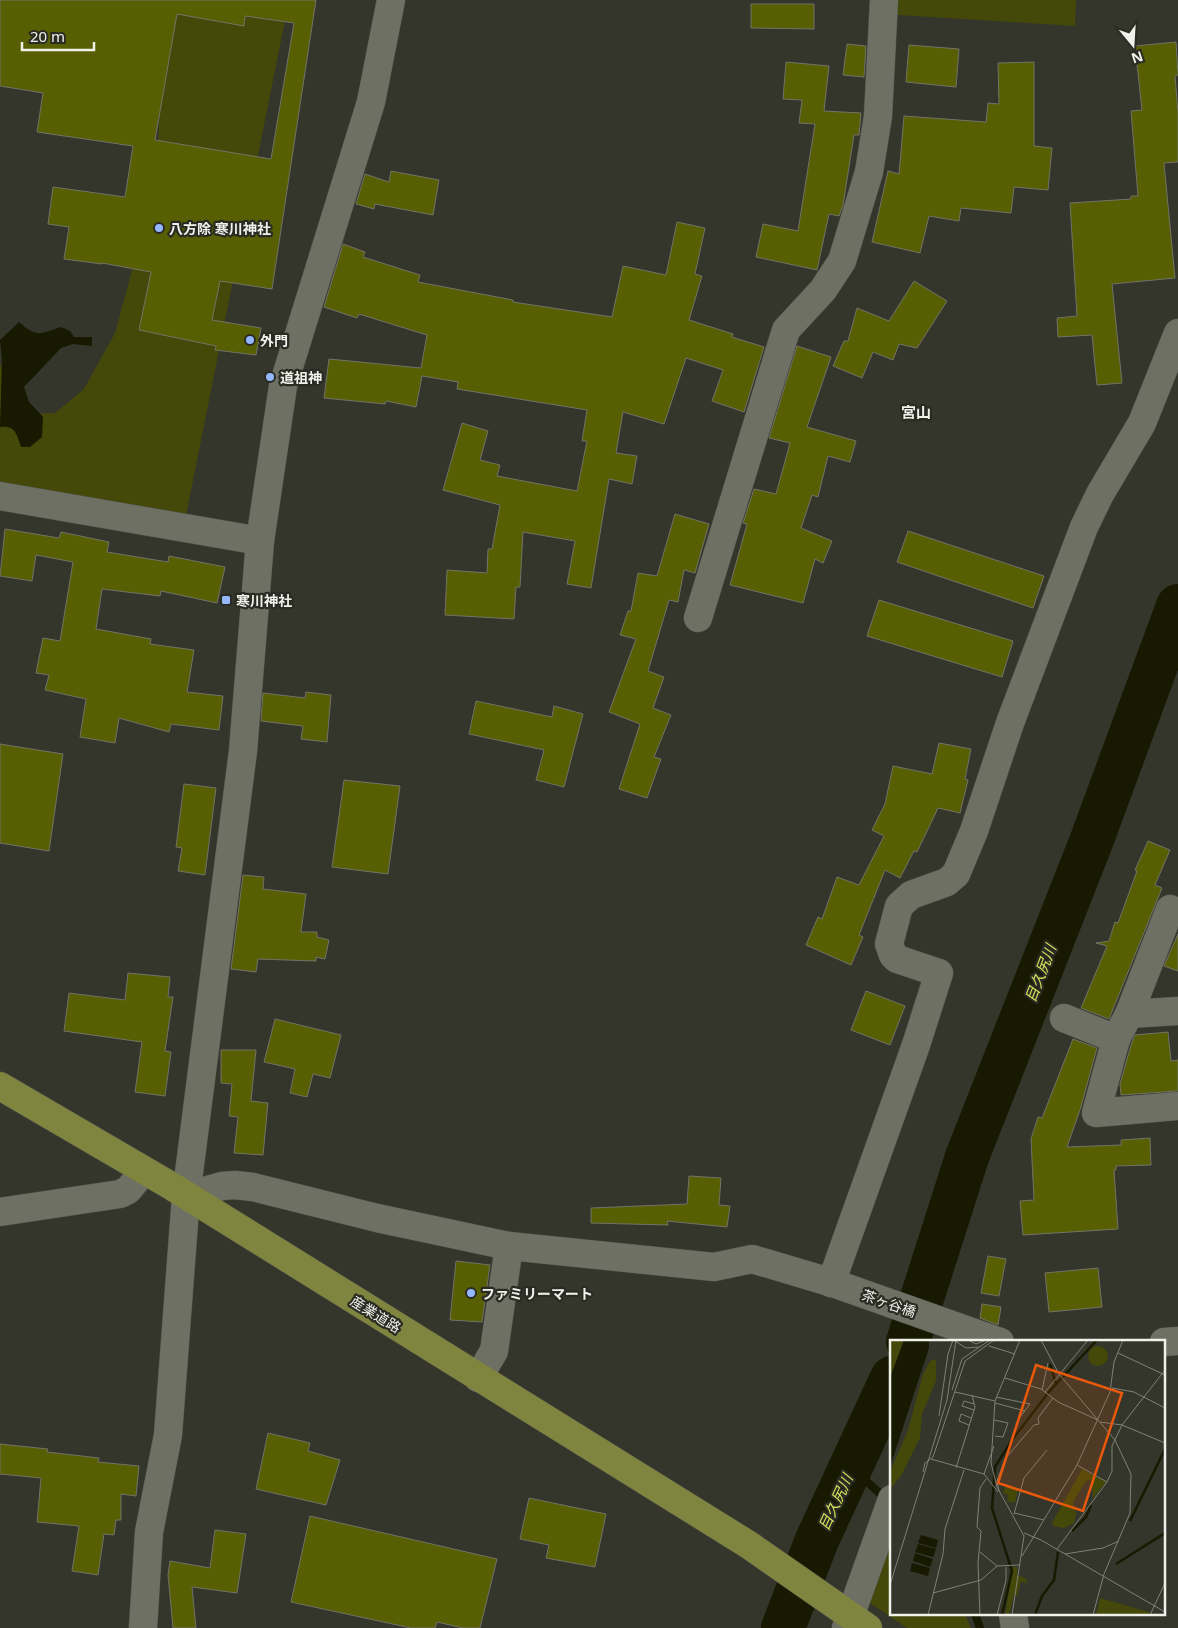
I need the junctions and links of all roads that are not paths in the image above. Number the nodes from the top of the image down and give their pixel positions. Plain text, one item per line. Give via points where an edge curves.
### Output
1 (391, 0) edge
2 (884, 0) edge
3 (1178, 333) edge
4 (0, 496) edge
5 (260, 541) junction
6 (698, 618) dead end
7 (1170, 908) dead end
8 (1178, 1011) edge
9 (1129, 1014) junction
10 (1064, 1018) dead end
11 (1116, 1039) junction
12 (0, 1086) edge
13 (1178, 1106) edge
14 (144, 1171) junction
15 (186, 1196) junction
16 (0, 1212) edge
17 (509, 1246) junction
18 (832, 1283) junction
19 (951, 1330) edge
20 (991, 1340) edge
21 (478, 1378) junction
22 (890, 1504) edge
23 (852, 1620) edge
24 (143, 1628) edge

1 - 5 street via 371,102 283,386
2 - 6 street via 878,116 869,172 842,261 823,290 786,330
3 - 18 street via 1142,423 1084,528 956,874 947,882 911,895 899,906 889,944 892,955 939,973
4 - 5 street
5 - 15 street via 243,751
7 - 9 street
8 - 9 street
9 - 11 street
10 - 11 street
11 - 13 street via 1096,1113
12 - 14 main road, 産業道路
14 - 15 main road, 産業道路
14 - 16 street via 128,1190 120,1194
15 - 17 street, 茶ヶ谷橋 via 222,1186 253,1187
15 - 21 main road, 産業道路
15 - 24 street via 168,1435 149,1532
17 - 18 street, 茶ヶ谷橋 via 714,1267 752,1259
17 - 21 street via 494,1351
18 - 19 street, 茶ヶ谷橋
19 - 20 street, 茶ヶ谷橋
21 - 23 main road, 産業道路 via 749,1545
22 - 23 street

